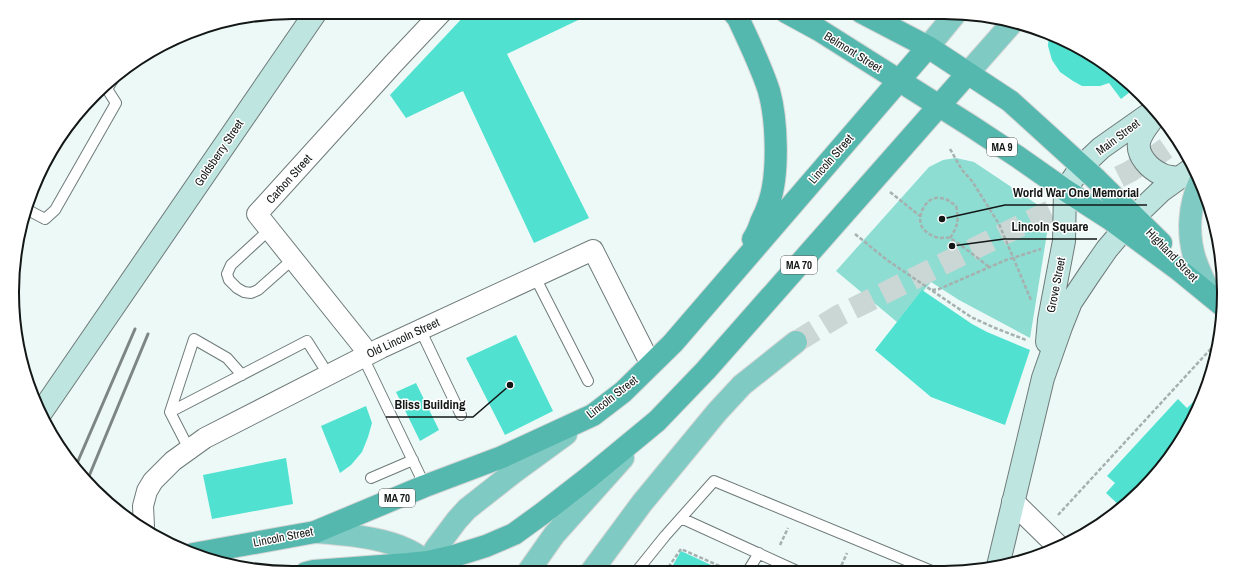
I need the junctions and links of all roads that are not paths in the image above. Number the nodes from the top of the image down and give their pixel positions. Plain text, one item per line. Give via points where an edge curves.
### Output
1 (311, 19) edge
2 (435, 19) edge
3 (738, 19) edge
4 (798, 19) edge
5 (874, 19) edge
6 (951, 19) edge
7 (1009, 27) edge
8 (928, 47) junction
9 (968, 73) junction
10 (899, 80) junction
11 (108, 91) edge
12 (939, 106) junction
13 (1150, 113) edge
14 (1154, 118) edge
15 (1082, 166) junction
16 (1191, 176) edge
17 (1192, 179) edge
18 (1065, 190) junction
19 (31, 212) edge
20 (1129, 222) junction
21 (269, 230) junction
22 (293, 259) junction
23 (534, 277) junction
24 (730, 277) junction
25 (123, 294) junction
26 (1216, 300) edge
27 (420, 330) junction
28 (796, 342) tunnel mouth
29 (366, 355) junction
30 (650, 365) junction
31 (328, 374) junction
32 (242, 375) junction
33 (588, 381) dead end
34 (1042, 384) junction
35 (39, 394) edge
36 (45, 407) edge
37 (170, 412) junction
38 (461, 415) dead end
39 (593, 415) junction
40 (657, 421) junction
41 (189, 449) junction
42 (413, 460) junction
43 (371, 478) dead end
44 (425, 486) junction
45 (1013, 502) junction
46 (681, 518) junction
47 (144, 522) edge
48 (315, 532) junction
49 (1054, 542) edge
50 (207, 552) edge
51 (759, 553) junction
52 (999, 560) edge
53 (426, 566) edge
54 (431, 566) edge
55 (436, 566) edge
56 (532, 566) edge
57 (595, 566) edge
58 (641, 566) edge
59 (751, 566) edge
60 (786, 566) edge
61 (920, 566) edge

1 - 25 main road, Goldsberry Street
2 - 21 street, Carbon Street via 257,214
3 - 24 highway via 769,92 776,154 770,202 755,236
4 - 10 highway, Belmont Street / MA 9
5 - 8 highway, MA 9
6 - 8 main road
7 - 9 main road
8 - 9 highway, MA 9
8 - 10 highway, MA 70
9 - 12 highway, MA 70
9 - 15 highway, MA 9 via 1010,101
10 - 12 highway, MA 9
10 - 24 highway, Lincoln Street / MA 70
11 - 19 lane via 116,103 55,210 45,220
12 - 18 highway, MA 9
12 - 40 highway, MA 70 via 706,370
13 - 15 main road, Main Street via 1101,148
14 - 16 main road via 1138,144 1141,156 1151,168 1162,175
15 - 18 main road
15 - 20 highway, MA 9
16 - 20 main road via 1161,191
17 - 26 main road via 1196,190 1190,222 1191,243 1196,260
18 - 20 highway, MA 9 via 1110,218
18 - 34 main road, Grove Street via 1064,241 1049,320
20 - 26 highway, Highland Street / MA 9
20 - 34 main road, Grove Street via 1098,261 1071,302
21 - 22 street, Carbon Street
21 - 22 lane via 232,265 227,274 229,280 244,292 251,293 258,290
22 - 29 street, Carbon Street
23 - 27 street, Old Lincoln Street
23 - 30 street, Old Lincoln Street via 593,250
23 - 33 lane
24 - 30 highway, Lincoln Street / MA 70 via 673,344
25 - 35 main road, Goldsberry Street
25 - 36 main road, Goldsberry Street
27 - 29 street, Old Lincoln Street
27 - 38 lane
28 - 57 main road via 742,385 717,412 642,503
29 - 31 street, Old Lincoln Street
29 - 42 lane
30 - 39 highway, Lincoln Street / MA 70 via 623,392
31 - 32 lane via 307,341
31 - 41 street, Old Lincoln Street via 217,431
32 - 37 lane
32 - 37 lane via 227,358 194,338
34 - 45 main road, Grove Street
37 - 41 lane
39 - 44 highway, Lincoln Street / MA 70 via 502,457
39 - 54 main road via 548,446 457,520 436,548
40 - 55 highway, MA 70 via 531,523 514,534 454,556
40 - 56 main road via 554,535
41 - 47 street, Old Lincoln Street via 163,469 153,481 143,506
42 - 43 lane
42 - 44 lane
44 - 48 highway, Lincoln Street / MA 70
45 - 49 street
45 - 52 main road, Grove Street
46 - 51 lane
46 - 58 lane
46 - 61 lane via 714,481
48 - 50 highway, Lincoln Street / MA 70
48 - 53 main road via 360,536 398,545
51 - 59 lane
51 - 60 lane

